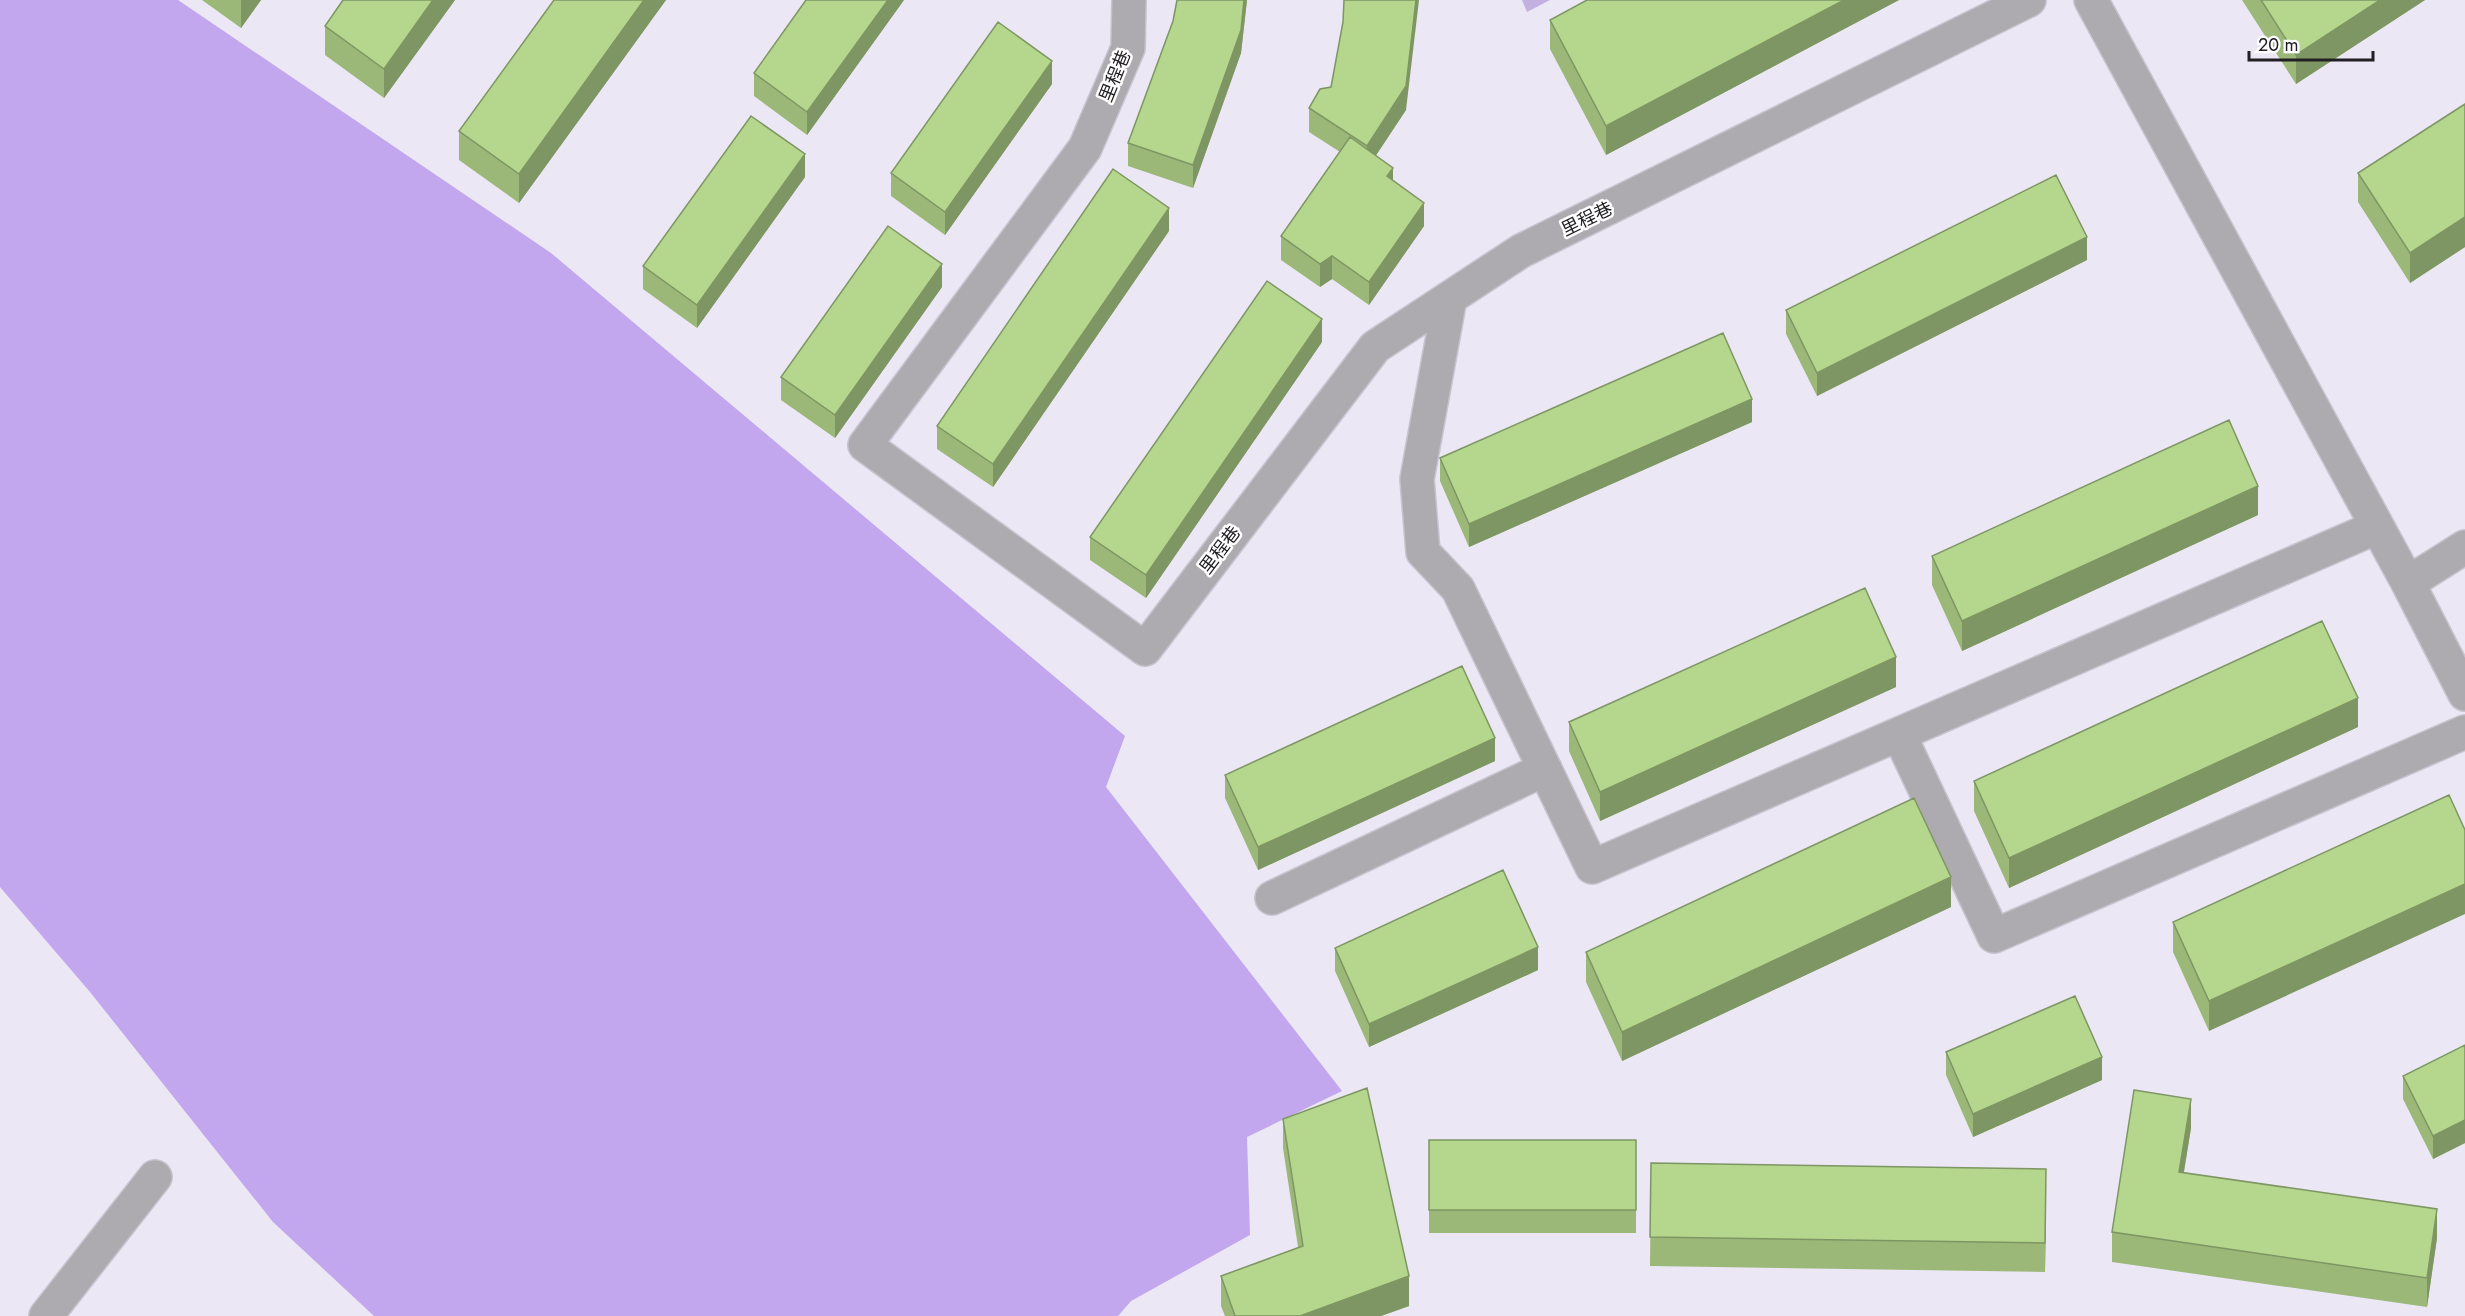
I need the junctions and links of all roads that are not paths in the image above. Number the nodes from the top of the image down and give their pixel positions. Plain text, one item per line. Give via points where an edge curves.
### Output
1 (1129, 0) edge
2 (2029, 0) edge
3 (2091, 0) edge
4 (1450, 298) junction
5 (2378, 527) junction
6 (2465, 547) edge
7 (2408, 583) junction
8 (2465, 694) edge
9 (2465, 732) edge
10 (1899, 734) junction
11 (1545, 769) junction
12 (1272, 898) dead end
13 (155, 1177) dead end
14 (46, 1316) edge

1 - 4 street, 里程巷 via 1128,48 1085,148 865,446 1144,649 1375,347
2 - 4 street, 里程巷 via 1521,251
3 - 5 street
4 - 11 street via 1417,479 1424,552 1458,590
5 - 7 street
5 - 10 street
6 - 7 street
7 - 8 street
9 - 10 street via 1994,936
10 - 11 street via 1592,867
11 - 12 street
13 - 14 street

